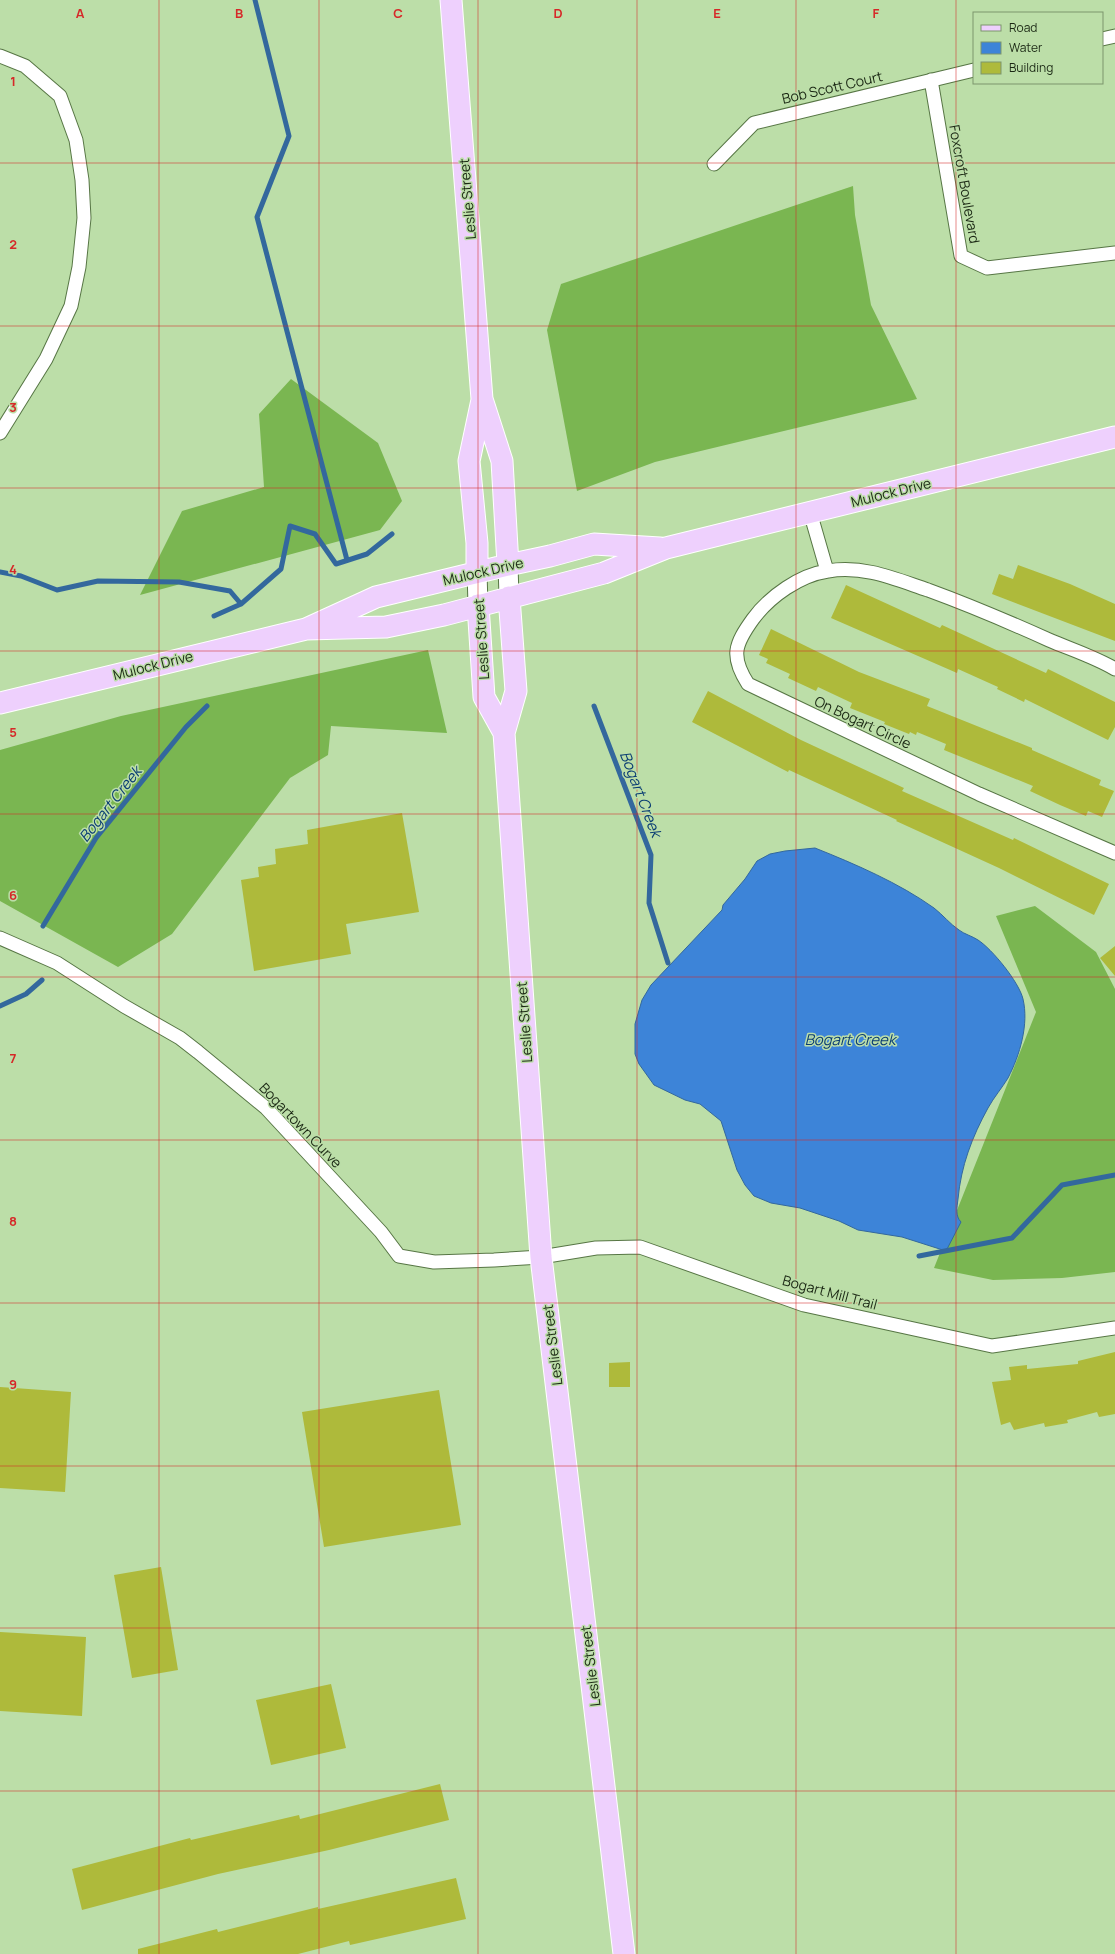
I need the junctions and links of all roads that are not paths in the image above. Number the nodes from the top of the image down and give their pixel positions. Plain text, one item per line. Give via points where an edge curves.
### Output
1 (451, 0) edge
2 (1115, 36) edge
3 (1103, 39) edge
4 (0, 56) edge
5 (973, 70) edge
6 (931, 80) junction
7 (714, 164) dead end
8 (1115, 253) edge
9 (482, 399) junction
10 (0, 433) edge
11 (1115, 437) edge
12 (810, 512) junction
13 (666, 548) junction
14 (508, 565) junction
15 (827, 571) junction
16 (477, 572) junction
17 (509, 597) junction
18 (478, 605) junction
19 (306, 629) junction
20 (1115, 669) edge
21 (0, 703) edge
22 (504, 733) junction
23 (1115, 853) edge
24 (0, 938) edge
25 (541, 1256) junction
26 (1115, 1328) edge
27 (624, 1954) edge

1 - 9 main road, Leslie Street
2 - 3 street
4 - 10 street via 25,66 60,96 76,140 84,218 79,267 71,306 46,359
5 - 6 street, Bob Scott Court
6 - 7 street, Bob Scott Court via 754,123
6 - 8 street, Foxcroft Boulevard via 960,256 986,268
9 - 14 main road, Leslie Street via 502,461
9 - 16 main road, Leslie Street via 470,461
11 - 12 main road, Mulock Drive
12 - 13 main road, Mulock Drive
12 - 15 street
13 - 14 main road, Mulock Drive via 594,544
13 - 17 main road, Mulock Drive via 604,573
14 - 16 main road, Mulock Drive
14 - 17 main road, Leslie Street
15 - 20 street, On Bogart Circle via 855,570 889,575 972,606
15 - 23 street, On Bogart Circle via 782,590 761,608 748,626 739,639 736,656 748,684 979,794
16 - 18 main road, Leslie Street
16 - 19 main road, Mulock Drive via 376,597
17 - 18 main road, Mulock Drive
17 - 22 main road, Leslie Street via 516,691
18 - 19 main road, Mulock Drive via 386,627
18 - 22 main road, Leslie Street via 484,696
19 - 21 main road, Mulock Drive
22 - 25 main road, Leslie Street
24 - 25 street, Bogartown Curve via 57,963 180,1038 198,1052 266,1108 382,1232 399,1256 434,1262
25 - 26 street, Bogart Mill Trail via 596,1248 640,1247 804,1305 992,1346
25 - 27 main road, Leslie Street

